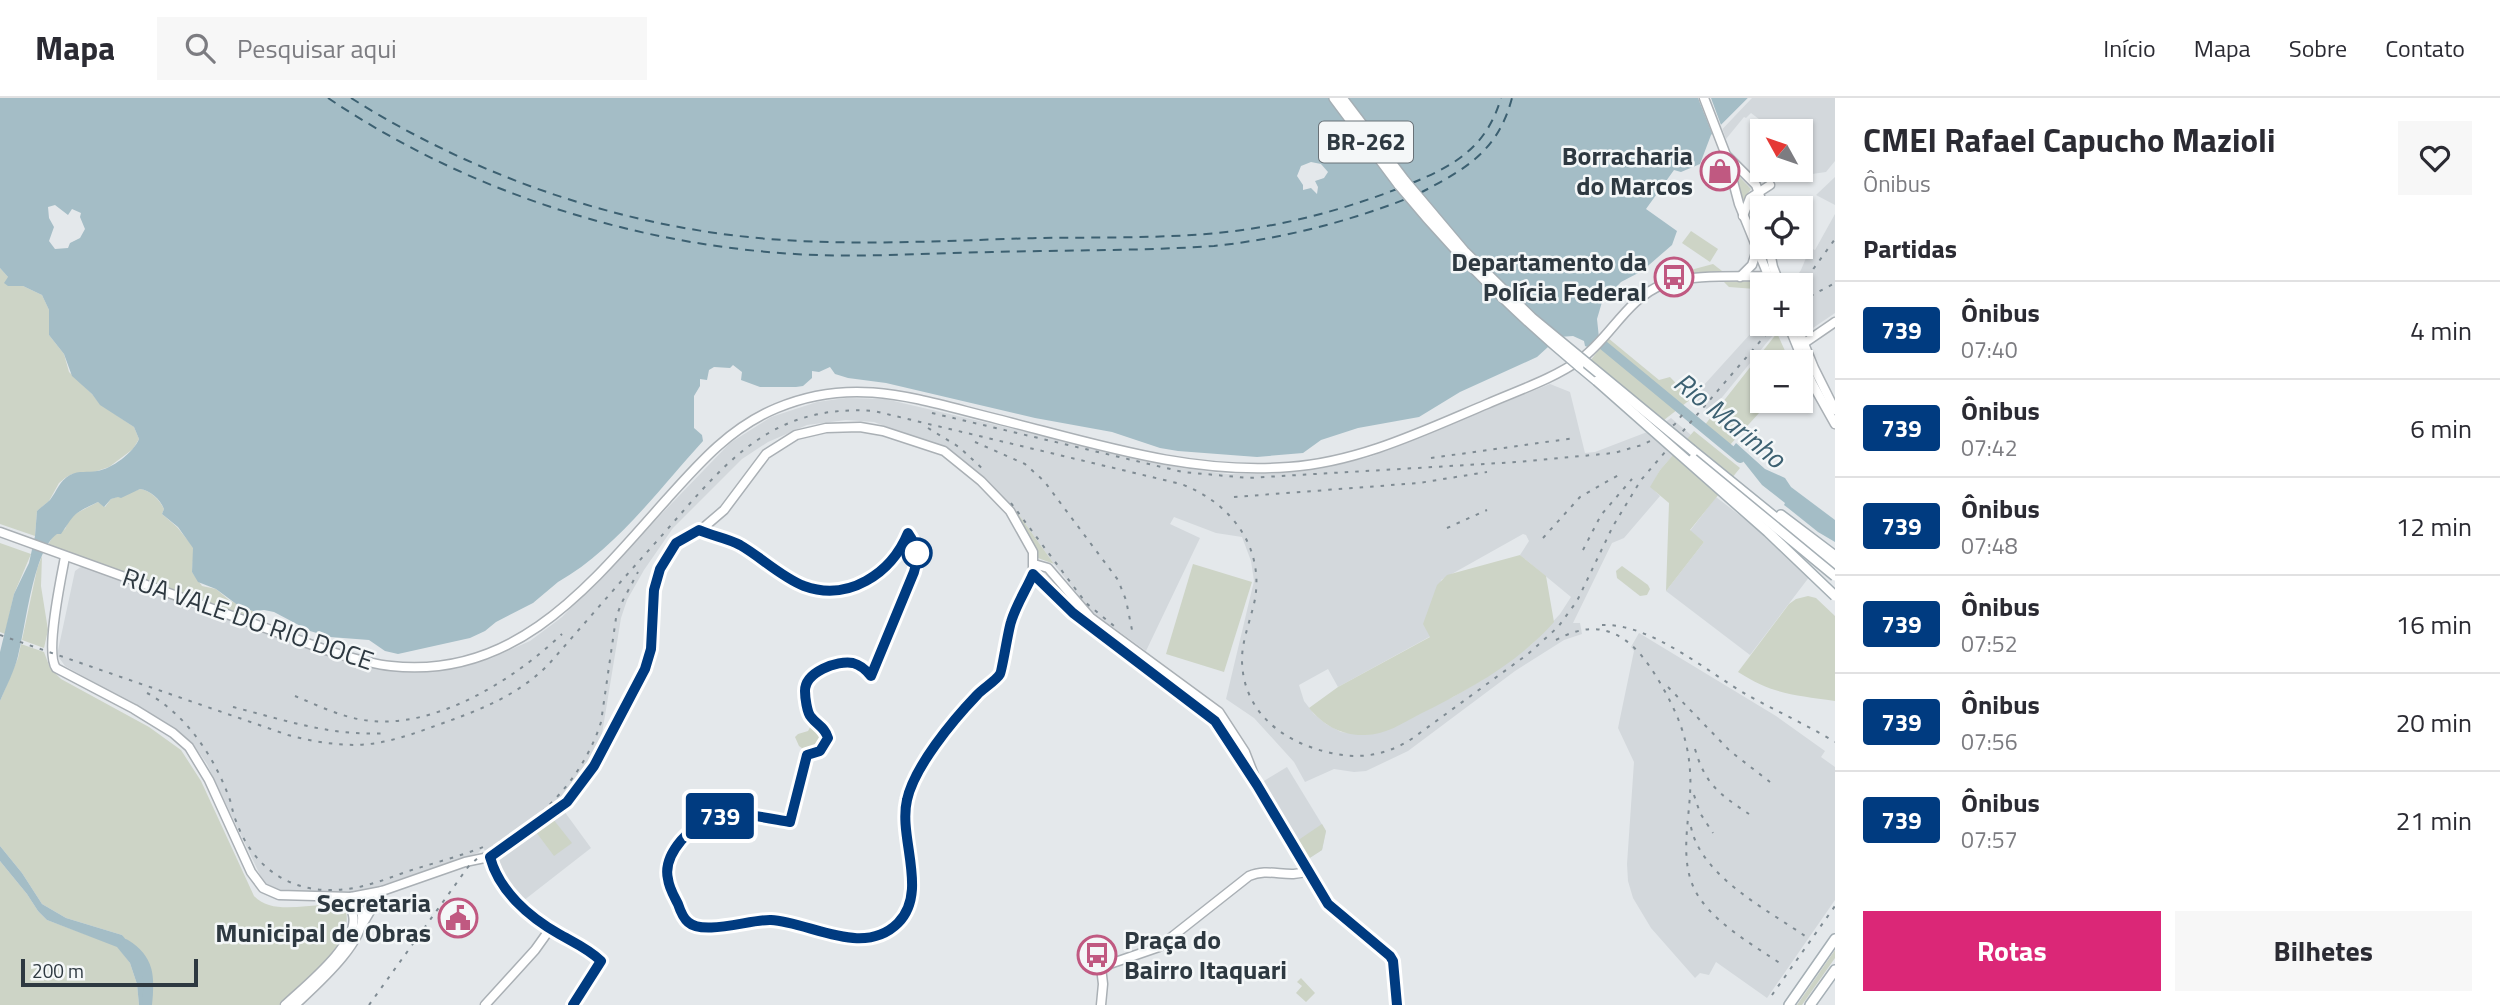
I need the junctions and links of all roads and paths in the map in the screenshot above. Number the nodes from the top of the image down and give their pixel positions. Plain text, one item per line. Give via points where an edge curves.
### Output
1 (1334, 98) edge
2 (1342, 98) edge
3 (1704, 98) edge
4 (1726, 155) junction
5 (1770, 185) dead end
6 (1759, 191) junction
7 (1760, 196) edge
8 (1744, 216) junction
9 (1750, 230) edge
10 (1754, 259) edge
11 (1740, 277) junction
12 (1750, 277) edge
13 (1835, 322) edge
14 (1793, 336) edge
15 (1800, 336) edge
16 (1803, 344) junction
17 (1583, 360) junction
18 (1597, 381) junction
19 (1835, 410) edge
20 (1835, 424) edge
21 (1692, 450) junction
22 (0, 532) edge
23 (1835, 556) edge
24 (65, 557) junction
25 (1034, 564) junction
26 (1835, 566) edge
27 (1835, 576) edge
28 (1835, 596) edge
29 (1165, 677) junction
30 (490, 857) junction
31 (1308, 871) junction
32 (377, 892) junction
33 (351, 897) junction
34 (340, 898) junction
35 (361, 910) junction
36 (354, 920) junction
37 (359, 930) junction
38 (1835, 939) edge
39 (1835, 970) edge
40 (285, 1005) edge
41 (295, 1005) edge
42 (485, 1005) edge
43 (1101, 1005) edge
44 (1397, 1005) edge
45 (1789, 1005) edge
46 (1810, 1005) edge

1 - 17 main road, BR-262, bridge via 1460,256 1519,314
2 - 17 main road, BR-262, bridge via 1464,251
3 - 4 street
4 - 6 street
4 - 8 street
5 - 6 street
6 - 7 street
6 - 8 street via 1748,201
8 - 9 street
10 - 11 street
11 - 12 street, RUA VALE DO RIO DOCE
11 - 17 street, RUA VALE DO RIO DOCE via 1662,284 1642,297
13 - 16 street
14 - 20 street
15 - 16 street
16 - 19 street
17 - 18 main road, BR-262
17 - 21 main road, bridge
17 - 24 street, RUA VALE DO RIO DOCE via 1382,447 1331,461 1269,468 1171,462 874,393 838,391 786,404 736,430 703,459 560,611 491,654 419,667 363,661 310,645
18 - 27 main road, bridge
18 - 28 main road, BR-262, bridge
21 - 23 main road
21 - 26 main road
22 - 24 street, RUA VALE DO RIO DOCE
24 - 34 street via 56,608 54,666 156,722 190,747 262,888 284,896
25 - 29 street via 1048,568 1091,618
25 - 29 street via 1033,574 1073,613
25 - 30 street via 1029,543 1010,511 944,451 860,427 809,431 784,442 766,454 724,510 703,528 681,538 664,561 654,590 651,649 645,669 580,788
29 - 31 street via 1219,712
30 - 32 street
30 - 42 street via 509,893 550,929
31 - 43 street via 1251,874 1159,947 1101,967
31 - 44 street via 1328,904 1393,961
32 - 33 street
32 - 35 street
32 - 37 street
33 - 34 street
33 - 35 street
34 - 36 street
35 - 36 street
35 - 37 street
36 - 40 street via 333,959
37 - 41 street via 339,962
38 - 45 main road
39 - 46 main road

